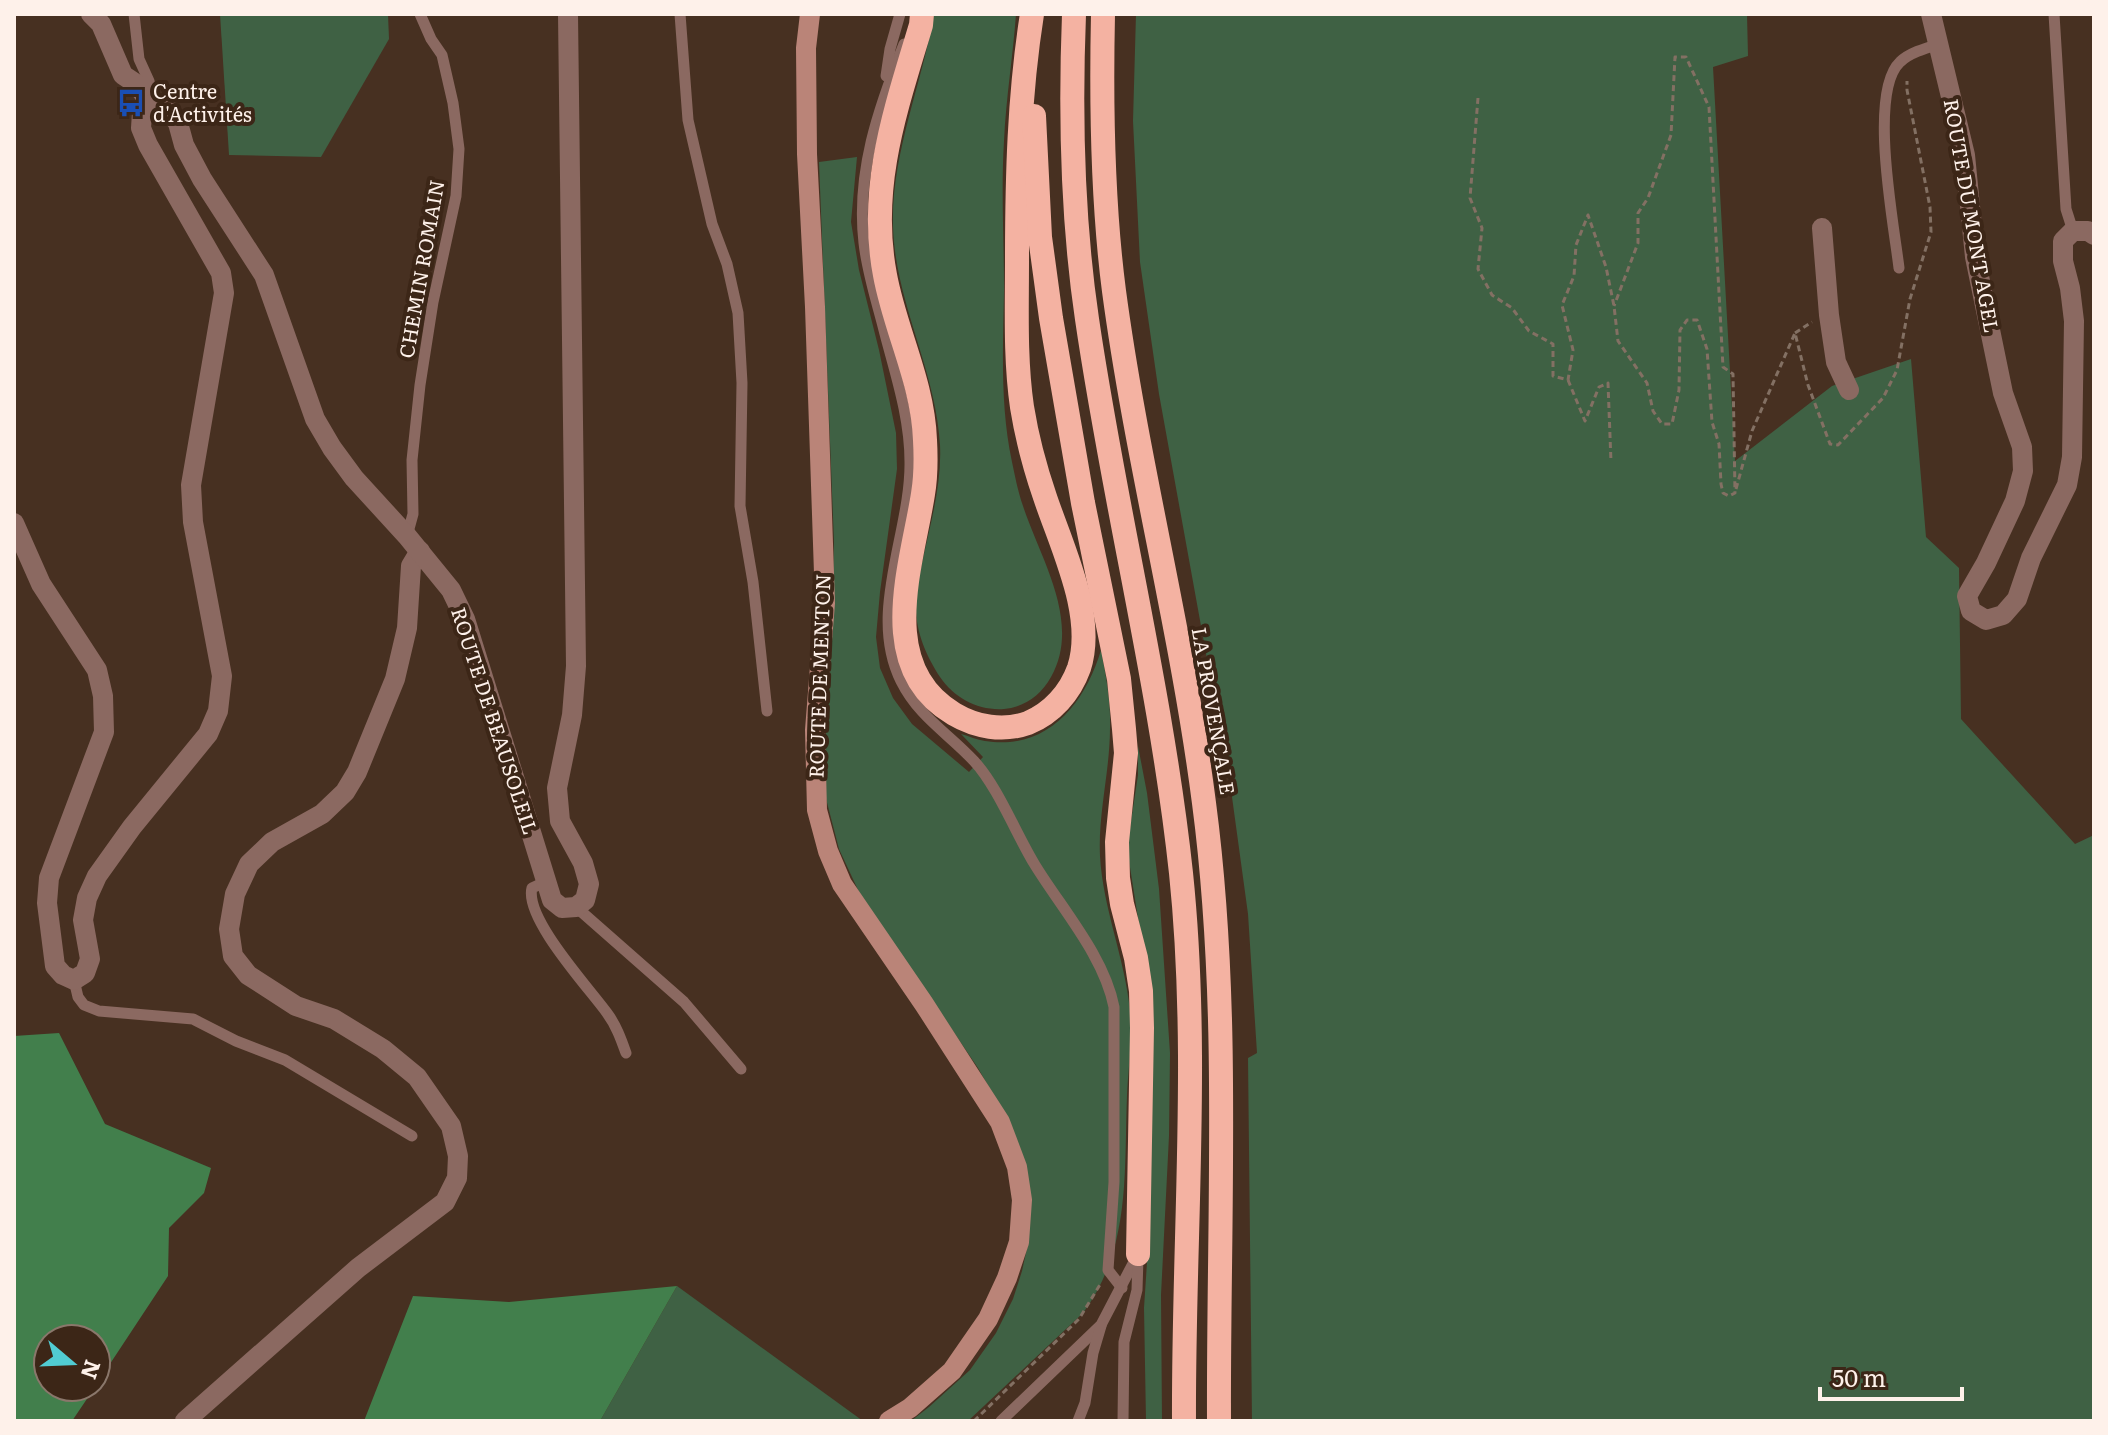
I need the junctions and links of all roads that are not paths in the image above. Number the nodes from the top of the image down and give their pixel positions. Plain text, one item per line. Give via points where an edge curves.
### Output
1 (91, 14) edge
2 (134, 14) edge
3 (420, 14) edge
4 (568, 14) edge
5 (680, 14) edge
6 (810, 14) edge
7 (823, 14) edge
8 (900, 14) edge
9 (915, 14) edge
10 (922, 14) edge
11 (1033, 14) edge
12 (1074, 14) edge
13 (1103, 14) edge
14 (1931, 14) edge
15 (2054, 14) edge
16 (1939, 44) junction
17 (807, 68) junction
18 (881, 100) junction
19 (152, 104) junction
20 (1822, 228) dead end
21 (2073, 231) junction
22 (2094, 235) edge
23 (1899, 268) dead end
24 (1849, 390) dead end
25 (14, 523) edge
26 (413, 544) junction
27 (767, 711) dead end
28 (545, 882) junction
29 (576, 907) junction
30 (74, 980) junction
31 (626, 1053) dead end
32 (741, 1069) dead end
33 (412, 1136) dead end
34 (1138, 1254) junction
35 (1122, 1288) junction
36 (1101, 1325) junction
37 (185, 1421) edge
38 (889, 1421) edge
39 (1001, 1421) edge
40 (1078, 1421) edge
41 (1123, 1421) edge
42 (1184, 1421) edge
43 (1219, 1421) edge

1 - 19 street, ROUTE DE BEAUSOLEIL via 101,24 123,75
2 - 19 lane
3 - 26 lane, CHEMIN ROMAIN via 442,55 459,149 456,196 420,385 412,460
4 - 29 street, ROUTE DE BEAUSOLEIL via 576,666 557,788 560,821 589,884 585,900
5 - 27 lane via 688,120 738,313 740,506
6 - 17 main road, ROUTE DE MENTON
7 - 17 main road, ROUTE DE MENTON
8 - 18 lane
9 - 18 lane
10 - 11 highway via 887,143 879,207 885,278 922,405 925,435 923,495 907,574 904,623 913,667 935,701 967,722 1003,728 1034,720 1061,700 1072,685 1083,648 1082,606 1030,445 1018,370 1020,108
11 - 34 highway via 1040,237 1124,729 1118,854 1122,904 1141,991 1142,1028
12 - 42 highway via 1073,151 1087,319 1165,749 1181,875 1190,1022
13 - 43 highway, LA PROVENÇALE via 1104,171 1114,288 1189,705 1214,887 1222,1075
14 - 16 street, ROUTE DU MONT AGEL
15 - 21 lane via 2066,209
16 - 21 street, ROUTE DU MONT AGEL via 1965,155 1975,257 2003,393 2022,447 2023,471 2015,501 1967,596 1971,611 1986,620 2003,615 2017,599 2067,485 2074,321 2063,241
16 - 23 lane via 1899,62 1885,102 1884,141
17 - 38 main road, ROUTE DE MENTON via 825,603 815,730 817,810 842,884 1000,1122 1017,1167 1022,1200 1019,1242 988,1319 952,1371
18 - 35 lane via 865,173 864,243 909,431 911,465 889,611 892,660 918,708 989,782 1111,991 1114,1182 1108,1270
19 - 26 street, ROUTE DE BEAUSOLEIL via 166,107 178,123 202,179 264,275 315,419 332,448
19 - 30 street via 142,113 141,128 221,273 224,293 191,485 222,676 218,711 208,734 97,876 83,920 90,959 85,973
20 - 24 street via 1836,362
21 - 22 street
25 - 30 street via 41,584 97,670 103,696 104,732 49,878 55,966
26 - 28 street, ROUTE DE BEAUSOLEIL via 451,590 465,619
26 - 37 street via 407,628 395,679 357,772 322,814 272,842 249,864 235,894 229,929 233,956 248,975 296,1006 334,1019 417,1077 451,1126 457,1178 445,1202 358,1268
28 - 29 street, ROUTE DE BEAUSOLEIL via 552,900 562,908
28 - 31 lane via 532,888 530,896 538,917 608,1015
29 - 32 lane via 684,1002
30 - 33 lane via 84,1005 99,1011 193,1019 285,1060
34 - 35 lane
34 - 41 lane via 1137,1290 1124,1342
35 - 36 lane
36 - 39 lane
36 - 40 lane

